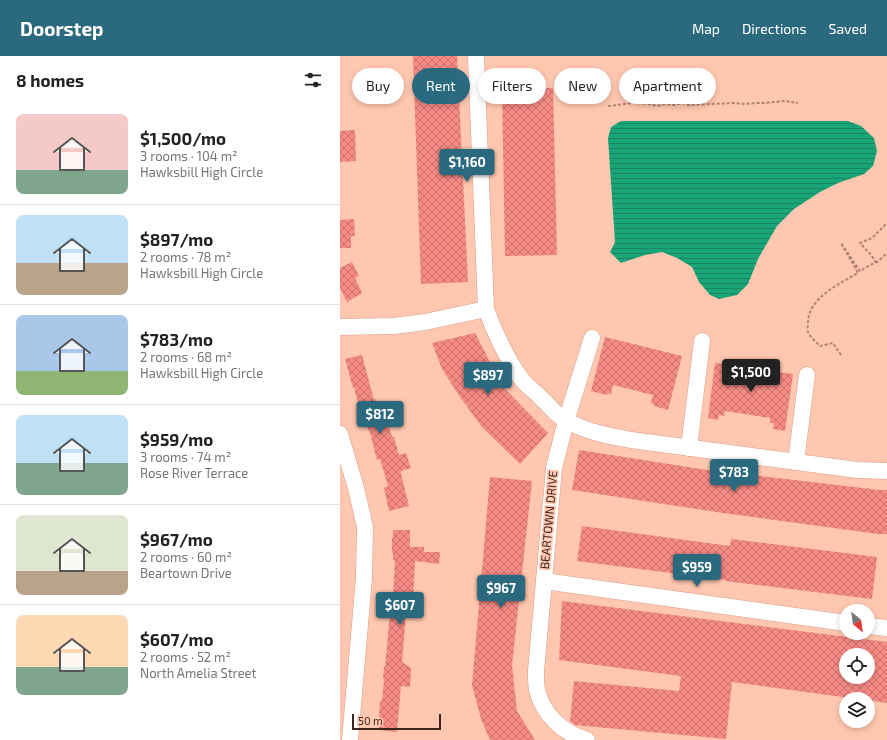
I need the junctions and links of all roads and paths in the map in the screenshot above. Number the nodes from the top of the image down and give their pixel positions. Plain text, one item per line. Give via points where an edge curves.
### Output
1 (476, 56) edge
2 (798, 103) dead end
3 (608, 106) dead end
4 (887, 223) edge
5 (887, 253) edge
6 (875, 261) junction
7 (486, 309) junction
8 (340, 327) edge
9 (592, 338) dead end
10 (702, 341) dead end
11 (841, 355) dead end
12 (807, 375) dead end
13 (566, 421) junction
14 (340, 434) edge
15 (689, 448) junction
16 (796, 462) junction
17 (887, 471) edge
18 (544, 581) junction
19 (839, 622) edge
20 (875, 627) edge
21 (887, 628) edge
22 (350, 740) edge
23 (586, 740) edge

1 - 7 street
2 - 3 path via 682,103 657,106 633,103
4 - 6 path via 872,238 860,243
5 - 6 path
6 - 11 path via 860,271 841,243 858,273 824,294 812,307 808,318 808,332 814,340 820,346 833,343
7 - 8 street via 394,326
7 - 13 street via 498,340 520,378
9 - 13 street, BEARTOWN DRIVE
10 - 15 street
12 - 16 street
13 - 15 street via 604,435
13 - 18 street, BEARTOWN DRIVE via 554,468
14 - 22 street via 365,527 364,578
15 - 16 street
16 - 17 street
18 - 19 street
18 - 23 street, BEARTOWN DRIVE via 536,671 537,690 552,720 576,737
20 - 21 street

